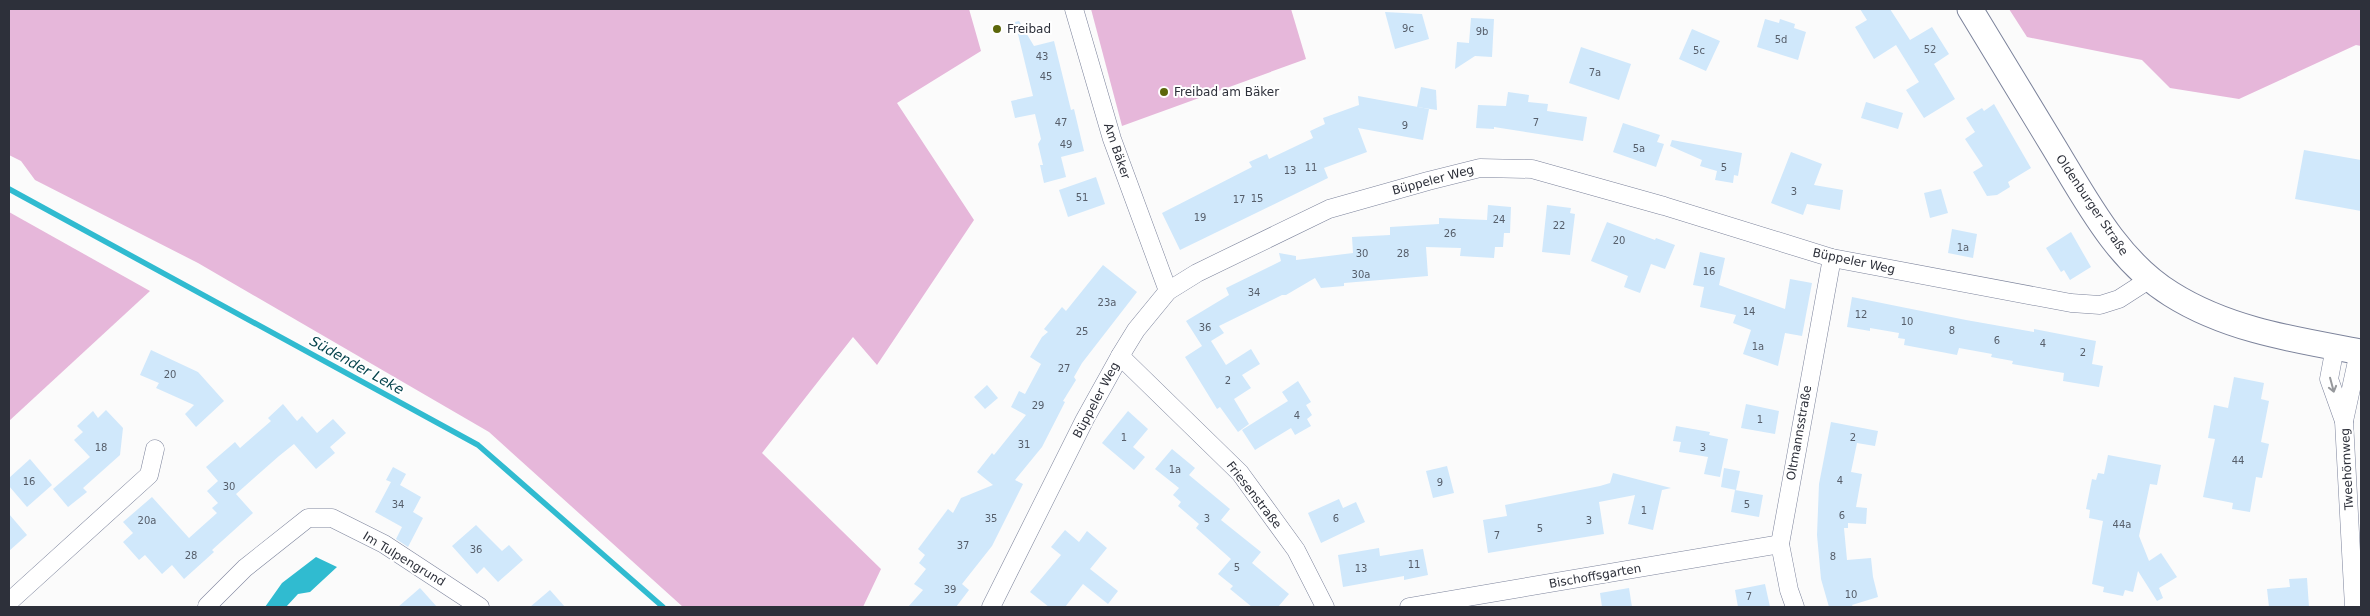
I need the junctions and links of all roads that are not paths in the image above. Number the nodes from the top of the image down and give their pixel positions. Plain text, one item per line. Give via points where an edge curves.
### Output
1 (1074, 9) edge
2 (1970, 9) edge
3 (1832, 258) junction
4 (2150, 279) junction
5 (1168, 291) junction
6 (2335, 348) junction
7 (2360, 352) edge
8 (1120, 356) junction
9 (2344, 421) junction
10 (155, 449) dead end
11 (1780, 544) junction
12 (9, 602) edge
13 (207, 607) edge
14 (480, 607) edge
15 (991, 607) edge
16 (1325, 607) edge
17 (1410, 607) edge
18 (1795, 607) edge
19 (2354, 607) edge

1 - 5 street, Am Bäker via 1112,139
2 - 4 main road, Oldenburger Straße via 2103,224 2126,258
3 - 4 street, Büppeler Weg via 2071,303 2100,305 2119,299
3 - 5 street, Büppeler Weg via 1532,169 1480,168 1329,209 1197,272
3 - 11 street, Oltmannsstraße
4 - 6 main road, Oldenburger Straße via 2196,308 2224,320 2285,338
5 - 8 street, Büppeler Weg via 1136,330
6 - 7 main road, Oldenburger Straße
6 -> 9 street, Tweehörnweg via 2330,379
7 - 9 street, Tweehörnweg
8 - 15 street, Büppeler Weg via 1085,418
8 - 16 street, Friesenstraße via 1240,473 1296,550
9 - 19 street, Tweehörnweg
10 - 12 street via 149,475
11 - 17 street, Bischoffsgarten
11 - 18 street, Oltmannsstraße
13 - 14 street, Im Tulpengrund via 245,568 308,518 332,518 384,544

